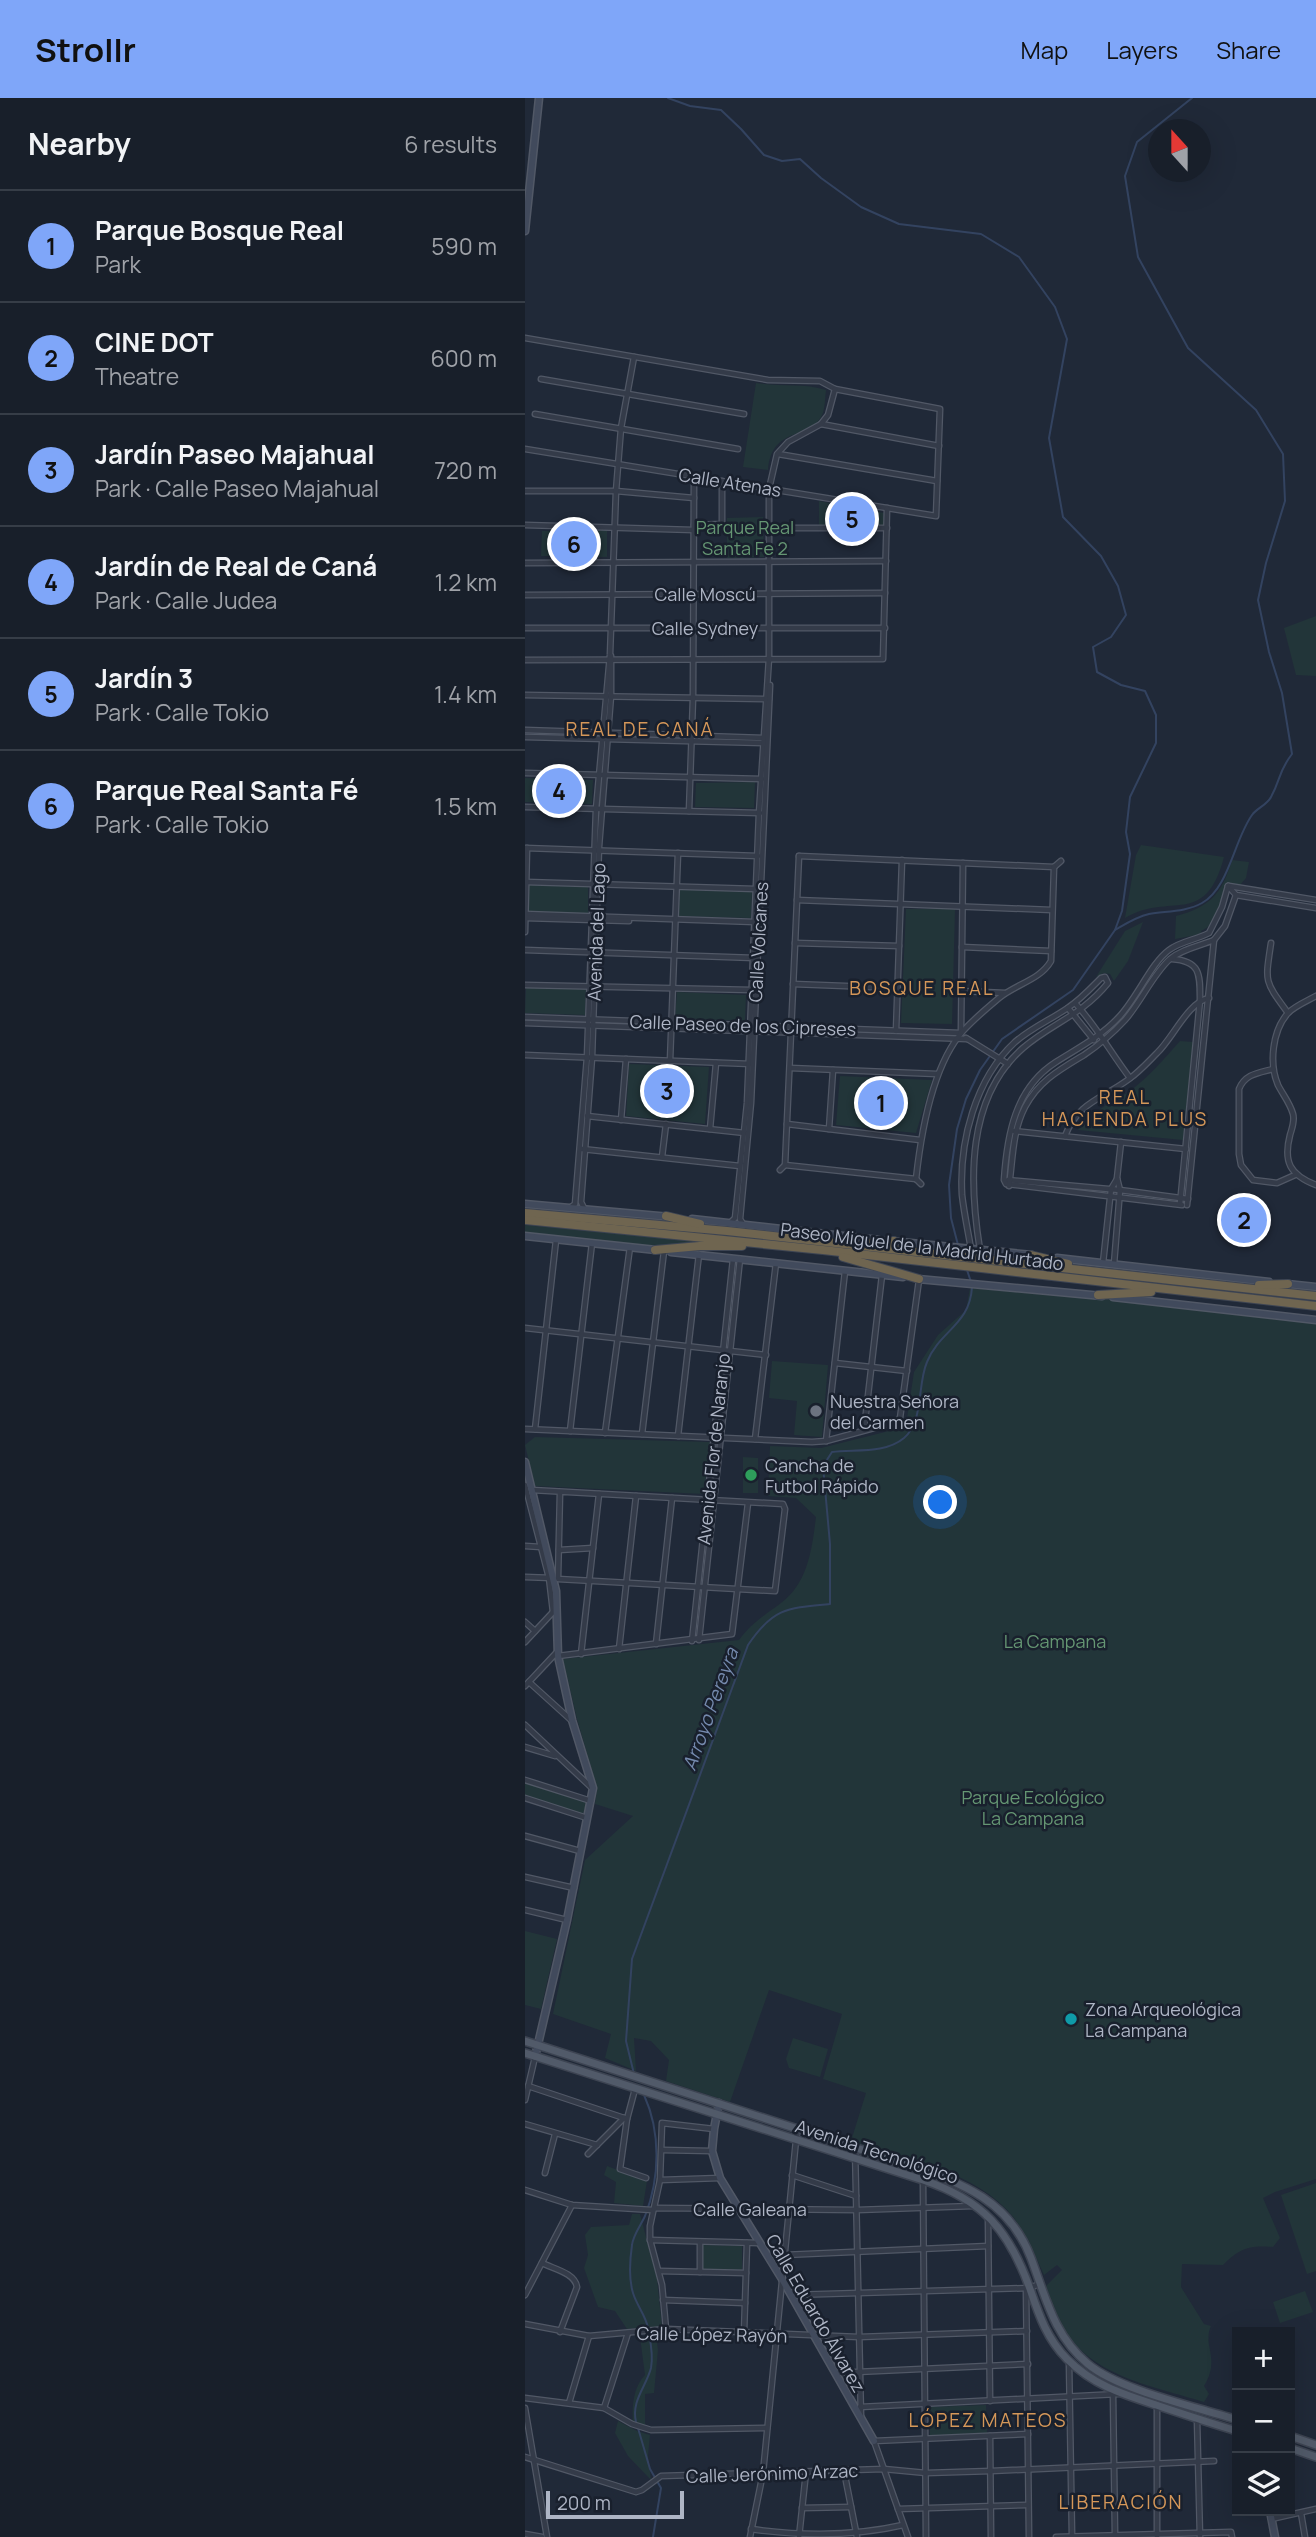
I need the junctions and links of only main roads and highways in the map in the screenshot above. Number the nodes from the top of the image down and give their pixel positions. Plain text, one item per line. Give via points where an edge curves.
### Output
1 (525, 1213) edge
2 (666, 1216) road end
3 (525, 1220) edge
4 (729, 1227) junction
5 (894, 1241) road end
6 (754, 1243) junction
7 (835, 1244) junction
8 (659, 1250) road end
9 (823, 1251) junction
10 (1030, 1255) road end
11 (1111, 1268) junction
12 (919, 1279) road end
13 (1288, 1284) road end
14 (1231, 1286) junction
15 (1167, 1290) junction
16 (1098, 1296) road end
17 (1316, 1296) edge
18 (1316, 1306) edge
19 (525, 2040) edge
20 (525, 2053) edge
21 (1232, 2418) edge
22 (1232, 2429) edge
23 (1295, 2438) edge
24 (1316, 2445) edge
25 (1295, 2450) edge
26 (1316, 2457) edge

1 - 4 highway, Paseo Miguel de la Madrid Hurtado
2 - 4 highway
3 - 6 highway, Paseo Miguel de la Madrid Hurtado
4 - 7 highway, Paseo Miguel de la Madrid Hurtado
5 - 7 highway
6 - 8 highway
6 - 9 highway, Paseo Miguel de la Madrid Hurtado
7 - 11 highway, Paseo Miguel de la Madrid Hurtado
9 - 12 highway
9 - 15 highway, Paseo Miguel de la Madrid Hurtado
10 - 11 highway
11 - 14 highway, Paseo Miguel de la Madrid Hurtado
13 - 14 highway
14 - 17 highway, Paseo Miguel de la Madrid Hurtado
15 - 16 highway
15 - 18 highway, Paseo Miguel de la Madrid Hurtado
19 - 21 main road, Avenida Tecnológico via 965,2185 1003,2214 1017,2233 1051,2317 1089,2366 1135,2388
20 - 22 main road, Avenida Tecnológico via 946,2188 988,2215 1009,2240 1049,2336 1069,2361 1116,2394
23 - 24 main road
25 - 26 main road

